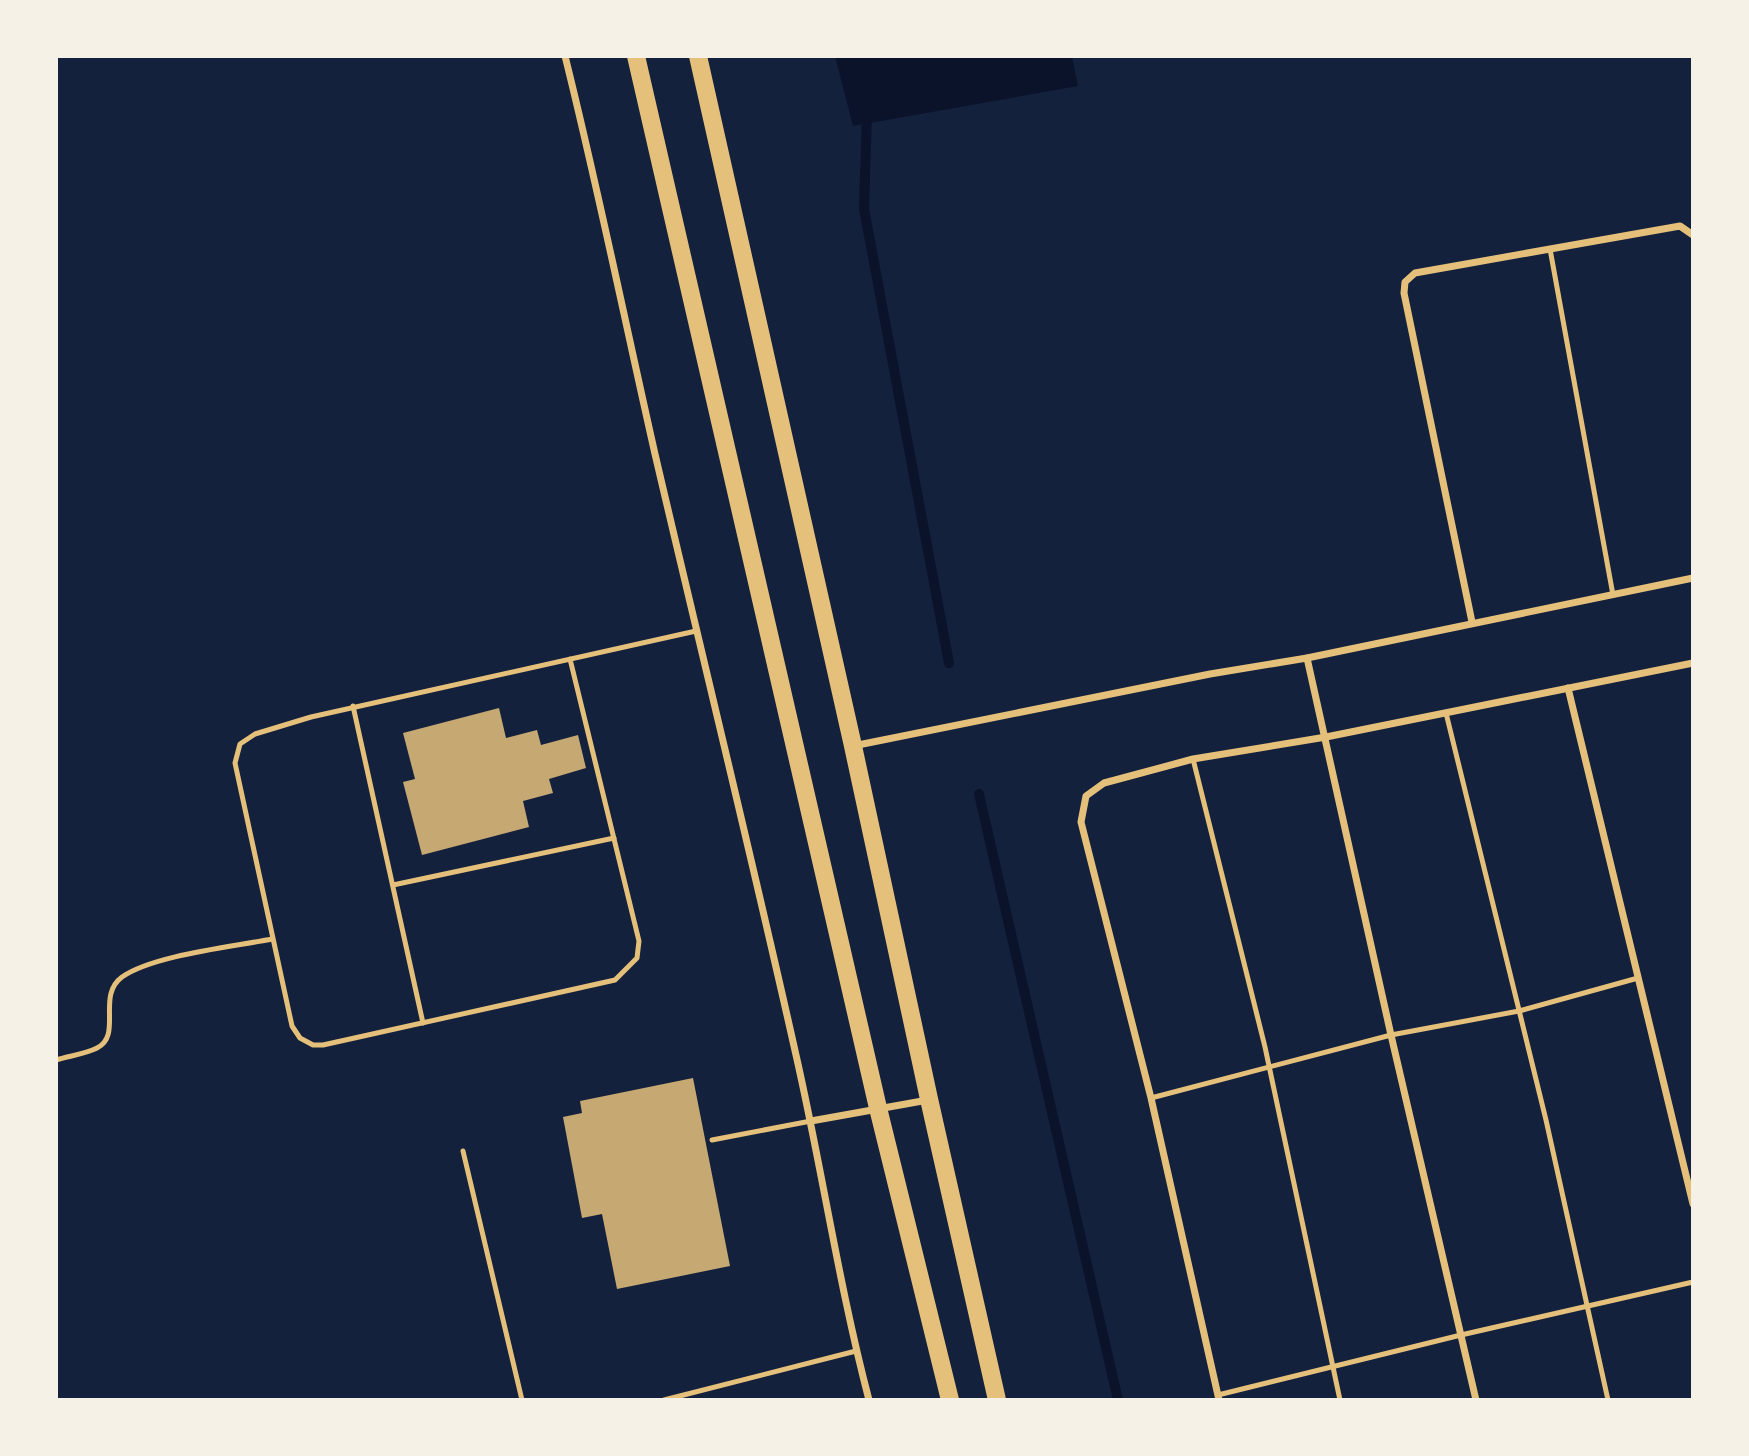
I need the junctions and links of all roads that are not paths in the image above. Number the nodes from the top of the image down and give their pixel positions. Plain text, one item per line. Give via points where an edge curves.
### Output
1 (565, 56) edge
2 (636, 56) edge
3 (698, 56) edge
4 (1693, 234) edge
5 (1550, 249) junction
6 (1693, 578) edge
7 (1613, 595) junction
8 (1472, 622) junction
9 (696, 631) junction
10 (1307, 658) junction
11 (570, 660) junction
12 (1693, 663) edge
13 (1568, 688) junction
14 (353, 706) junction
15 (1446, 713) junction
16 (1326, 737) junction
17 (853, 746) junction
18 (1194, 759) junction
19 (614, 838) junction
20 (393, 885) junction
21 (272, 939) junction
22 (1639, 978) junction
23 (1520, 1010) junction
24 (423, 1023) junction
25 (1391, 1035) junction
26 (56, 1060) edge
27 (1269, 1067) junction
28 (1151, 1098) junction
29 (929, 1099) junction
30 (878, 1108) junction
31 (811, 1121) junction
32 (712, 1140) dead end
33 (463, 1151) dead end
34 (1693, 1204) edge
35 (1693, 1282) edge
36 (1587, 1307) junction
37 (1461, 1335) junction
38 (856, 1351) junction
39 (1332, 1366) junction
40 (1218, 1398) edge
41 (522, 1400) edge
42 (664, 1400) edge
43 (869, 1400) edge
44 (950, 1400) edge
45 (997, 1400) edge
46 (1339, 1400) edge
47 (1476, 1400) edge
48 (1608, 1400) edge

1 - 9 street
2 - 30 main road
3 - 17 main road
4 - 5 street via 1680,226
5 - 7 lane
5 - 8 street via 1415,273 1405,282
6 - 7 street
7 - 8 street
8 - 10 street
9 - 11 lane
9 - 31 street
10 - 16 street
10 - 17 street
11 - 14 lane
11 - 19 lane
12 - 13 street
13 - 15 street
13 - 22 street
14 - 20 lane
14 - 21 lane via 256,734 240,744 235,763
15 - 16 street
15 - 23 lane
16 - 18 street
16 - 25 street
17 - 29 main road
18 - 27 lane
18 - 28 street via 1104,783 1086,796 1081,822
19 - 20 lane
19 - 24 lane via 639,941 637,958 629,967 615,980
20 - 24 lane
21 - 24 lane via 292,1026 300,1038 323,1045
21 - 26 lane via 149,963 120,978 109,994 110,1034 99,1047
22 - 23 lane
22 - 34 street
23 - 25 lane
23 - 36 lane
25 - 27 lane
25 - 37 street
27 - 28 lane
27 - 39 lane
28 - 40 street
29 - 30 street
29 - 45 main road
30 - 31 street
30 - 44 main road
31 - 32 lane
31 - 38 street
33 - 41 lane
35 - 36 lane
36 - 37 lane
36 - 48 lane
37 - 39 lane
37 - 47 street
38 - 42 lane
38 - 43 street
39 - 40 lane
39 - 46 lane

